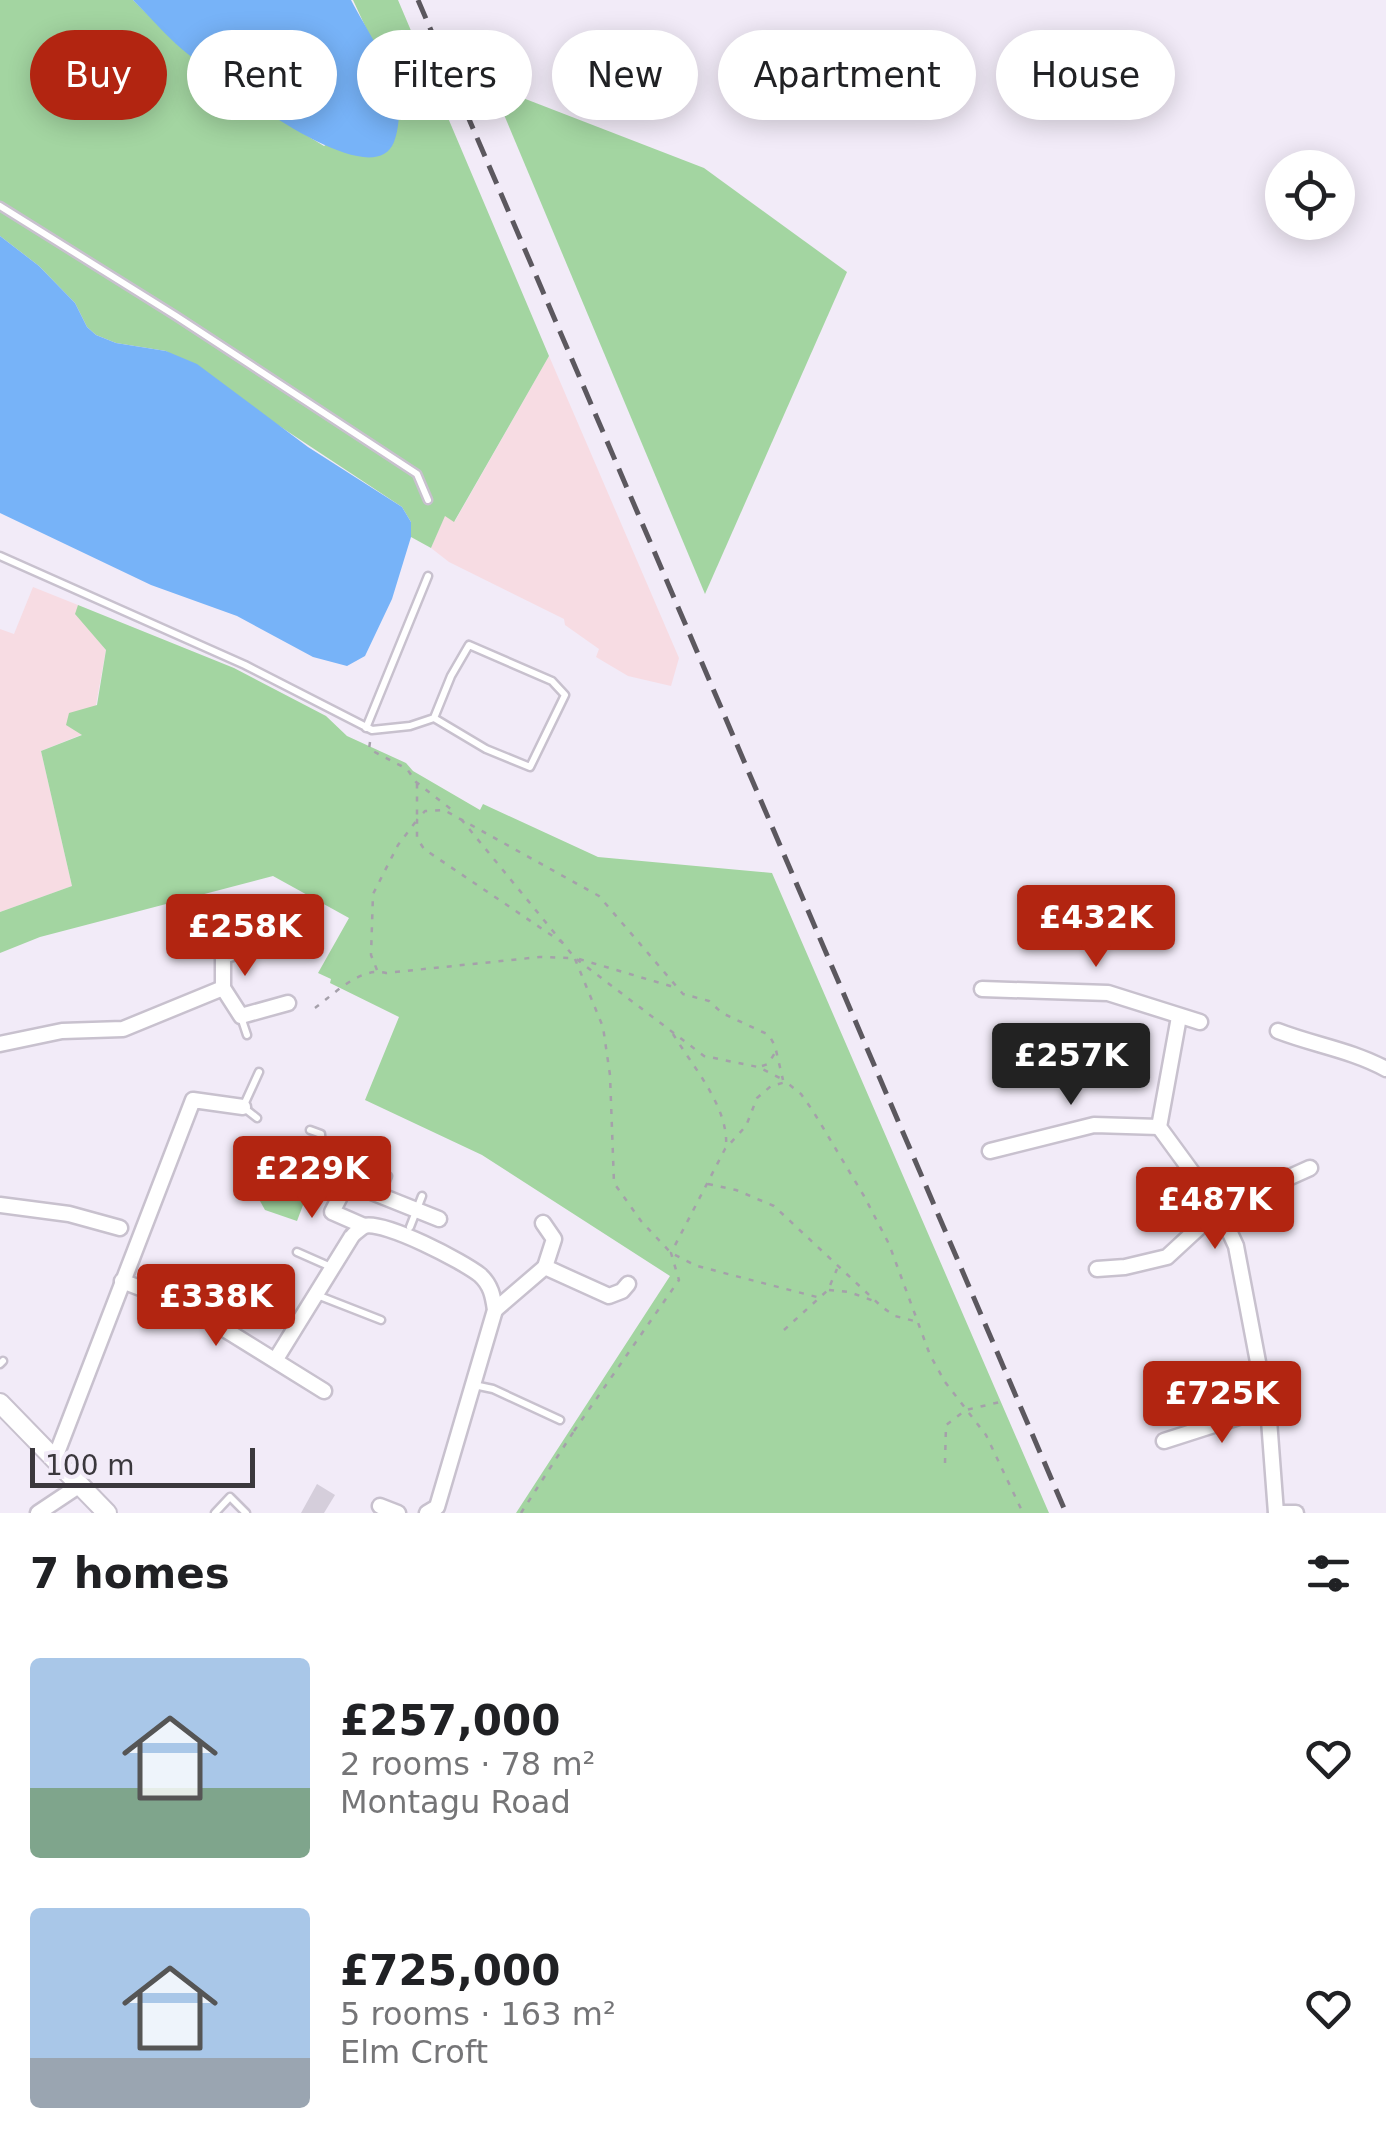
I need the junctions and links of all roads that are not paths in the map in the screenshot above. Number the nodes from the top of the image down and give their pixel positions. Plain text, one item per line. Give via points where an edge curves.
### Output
1 (0, 206) edge
2 (428, 500) dead end
3 (0, 556) edge
4 (428, 576) dead end
5 (434, 718) junction
6 (369, 729) junction
7 (218, 938) dead end
8 (276, 939) dead end
9 (223, 956) junction
10 (223, 988) junction
11 (982, 989) dead end
12 (288, 1003) dead end
13 (241, 1016) junction
14 (1179, 1017) junction
15 (1200, 1022) dead end
16 (1278, 1032) dead end
17 (248, 1035) dead end
18 (0, 1044) edge
19 (1386, 1069) edge
20 (259, 1072) dead end
21 (242, 1107) junction
22 (257, 1118) dead end
23 (1159, 1127) junction
24 (310, 1130) dead end
25 (990, 1152) dead end
26 (355, 1165) dead end
27 (1310, 1168) dead end
28 (313, 1172) joint
29 (388, 1176) dead end
30 (347, 1183) junction
31 (379, 1196) junction
32 (419, 1203) junction
33 (0, 1204) edge
34 (1219, 1209) junction
35 (442, 1212) dead end
36 (543, 1223) dead end
37 (364, 1226) junction
38 (410, 1227) dead end
39 (120, 1228) dead end
40 (297, 1252) dead end
41 (332, 1267) junction
42 (545, 1267) junction
43 (1098, 1269) dead end
44 (122, 1281) junction
45 (628, 1284) dead end
46 (316, 1295) junction
47 (495, 1310) junction
48 (381, 1320) dead end
49 (276, 1359) junction
50 (473, 1384) junction
51 (324, 1391) dead end
52 (0, 1403) edge
53 (1266, 1408) junction
54 (560, 1420) road end
55 (1164, 1441) dead end
56 (55, 1458) junction
57 (80, 1485) junction
58 (377, 1510) edge
59 (438, 1511) edge
60 (38, 1513) edge
61 (107, 1513) edge
62 (215, 1513) edge
63 (246, 1513) edge
64 (398, 1513) edge
65 (1276, 1513) edge
66 (1296, 1513) edge

1 - 2 lane via 417,474
3 - 6 lane via 245,665
4 - 6 lane
5 - 5 lane via 469,645 552,681 565,695 530,767
5 - 6 lane
7 - 9 lane
8 - 9 street
9 - 10 street
10 - 13 street
10 - 18 street via 122,1029 62,1031
11 - 14 street via 1108,993
12 - 13 street
13 - 17 lane
14 - 15 street
14 - 23 street
16 - 19 street via 1360,1054
20 - 21 lane
21 - 22 lane
21 - 44 street via 193,1100
23 - 25 street via 1094,1125
23 - 34 street
24 - 28 lane via 321,1134
26 - 30 lane
27 - 34 street
28 - 30 street
29 - 31 lane
30 - 31 street
30 - 37 street via 332,1212
31 - 32 street
32 - 35 street
32 - 38 lane
33 - 39 street
34 - 43 street via 1166,1257
34 - 53 street via 1236,1246
36 - 42 street via 554,1238
37 - 41 street
37 - 47 street via 381,1226 479,1274 492,1290
40 - 41 lane
41 - 46 street
42 - 45 street via 610,1296
42 - 47 street
44 - 49 street via 187,1306
44 - 56 street
46 - 48 lane
46 - 49 street
47 - 50 street
49 - 51 street
50 - 54 lane
50 - 59 street
52 - 56 main road
53 - 55 street
53 - 65 street
56 - 57 main road
57 - 60 street
57 - 61 main road
58 - 64 street
62 - 63 lane via 230,1497
65 - 66 street

